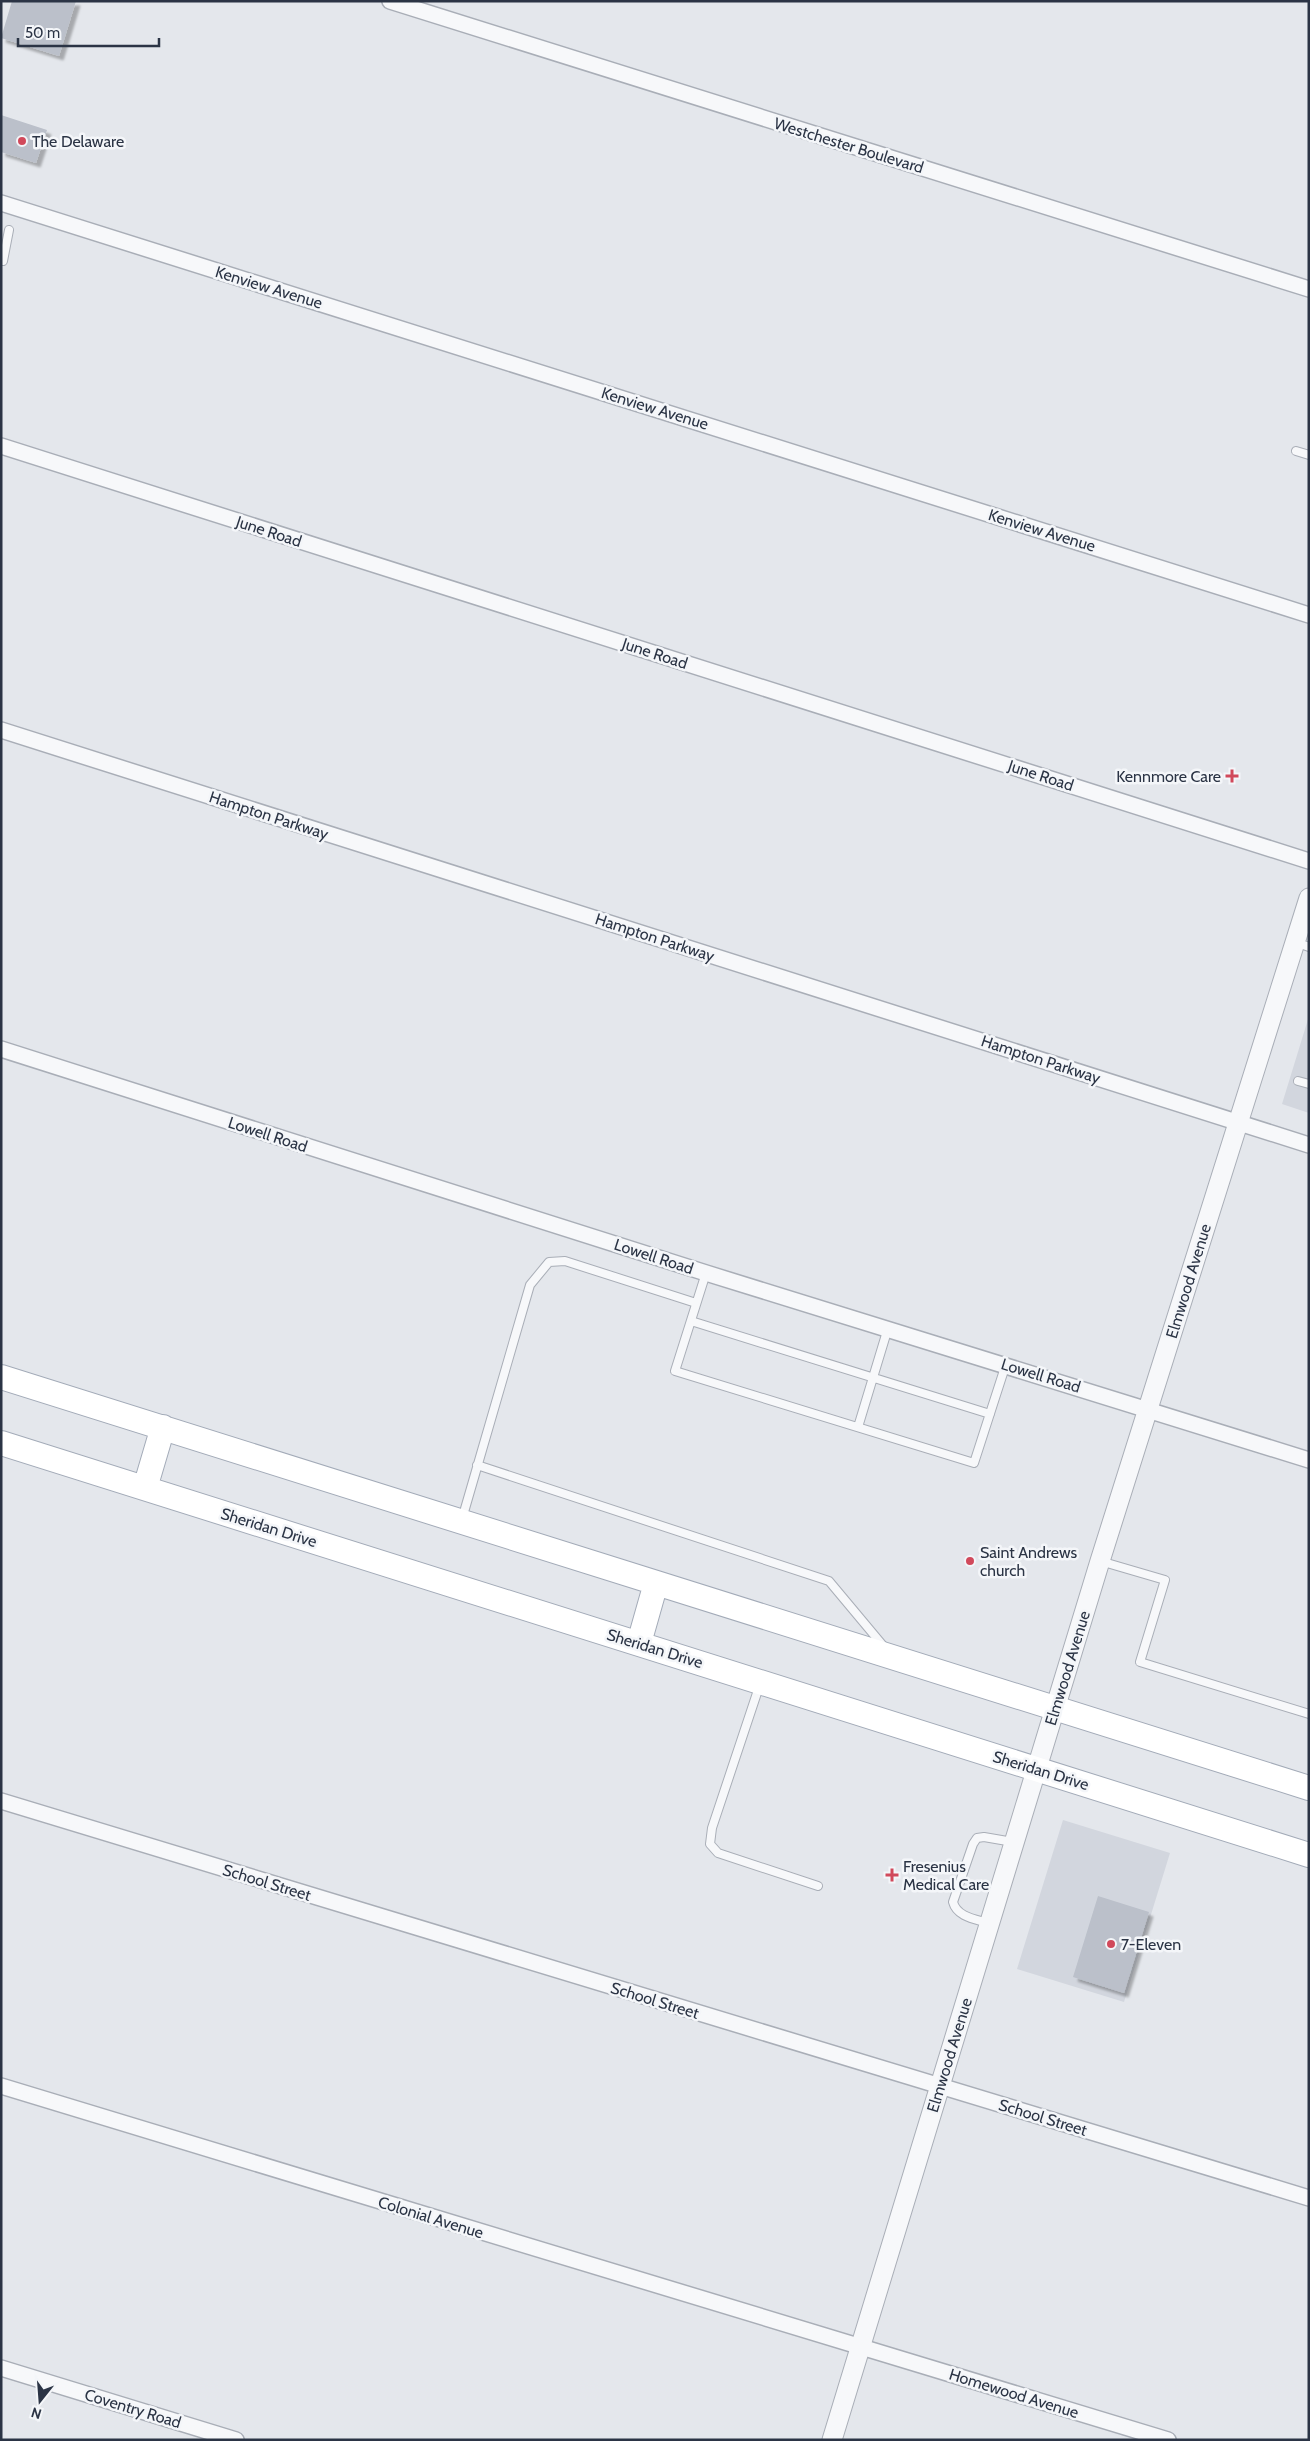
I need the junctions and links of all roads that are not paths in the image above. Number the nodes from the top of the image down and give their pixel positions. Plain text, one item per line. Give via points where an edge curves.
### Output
1 (390, 1) edge
2 (1, 203) edge
3 (10, 230) junction
4 (1, 239) edge
5 (1, 245) edge
6 (3, 261) dead end
7 (1309, 289) edge
8 (1, 446) edge
9 (1296, 451) dead end
10 (1309, 456) edge
11 (1309, 616) edge
12 (1, 730) edge
13 (1309, 861) edge
14 (1309, 898) edge
15 (1302, 944) edge
16 (1, 1049) edge
17 (1298, 1081) dead end
18 (1309, 1084) edge
19 (1238, 1122) junction
20 (1309, 1144) edge
21 (706, 1272) junction
22 (696, 1303) junction
23 (690, 1321) junction
24 (888, 1328) junction
25 (1006, 1364) junction
26 (1, 1376) edge
27 (873, 1378) junction
28 (1148, 1409) junction
29 (990, 1414) junction
30 (163, 1427) junction
31 (858, 1427) junction
32 (1, 1442) edge
33 (1309, 1460) edge
34 (477, 1465) junction
35 (145, 1488) junction
36 (461, 1521) junction
37 (1100, 1561) junction
38 (656, 1583) junction
39 (639, 1643) junction
40 (893, 1657) junction
41 (761, 1682) junction
42 (1054, 1708) junction
43 (1309, 1714) edge
44 (1036, 1768) junction
45 (1308, 1785) edge
46 (1, 1801) edge
47 (1013, 1842) junction
48 (1309, 1855) edge
49 (818, 1886) dead end
50 (988, 1923) junction
51 (1, 2086) edge
52 (940, 2086) junction
53 (1309, 2198) edge
54 (860, 2347) junction
55 (1, 2368) edge
56 (236, 2440) edge
57 (832, 2440) edge
58 (1168, 2440) edge

1 - 7 street, Westchester Boulevard
2 - 11 street, Kenview Avenue
3 - 4 lane
3 - 5 lane
3 - 6 lane
8 - 13 street, June Road
9 - 10 lane
12 - 19 street, Hampton Parkway
14 - 15 street, Elmwood Avenue
15 - 19 street, Elmwood Avenue
16 - 21 street, Lowell Road
17 - 18 lane
19 - 20 street, Hampton Parkway
19 - 28 street, Elmwood Avenue
21 - 22 lane
21 - 24 street, Lowell Road
22 - 23 lane
22 - 34 lane via 565,1261 548,1262 530,1285
23 - 27 lane
23 - 31 lane via 675,1371
24 - 25 street, Lowell Road
24 - 27 lane
25 - 28 street, Lowell Road
25 - 29 lane
26 - 30 main road
27 - 29 lane
27 - 31 lane
28 - 33 street, Lowell Road
28 - 37 street, Elmwood Avenue
29 - 31 lane via 974,1462
30 - 35 main road
30 - 36 main road
32 - 35 main road, Sheridan Drive
34 - 36 lane
34 - 40 lane via 829,1581
35 - 39 main road, Sheridan Drive
36 - 38 main road
37 - 42 street, Elmwood Avenue
37 - 43 lane via 1165,1580 1140,1662
38 - 39 main road
38 - 40 main road
39 - 41 main road, Sheridan Drive
40 - 42 main road
41 - 44 main road, Sheridan Drive
41 - 49 lane via 712,1828 710,1844 718,1852
42 - 44 street, Elmwood Avenue
42 - 45 main road
44 - 47 street, Elmwood Avenue
44 - 48 main road, Sheridan Drive
46 - 52 street, School Street
47 - 50 street, Elmwood Avenue
47 - 50 lane via 977,1838 953,1902 960,1913
50 - 52 street, Elmwood Avenue
51 - 54 street, Colonial Avenue
52 - 53 street, School Street
52 - 54 street, Elmwood Avenue
54 - 57 street, Elmwood Avenue
54 - 58 street, Homewood Avenue
55 - 56 street, Coventry Road

